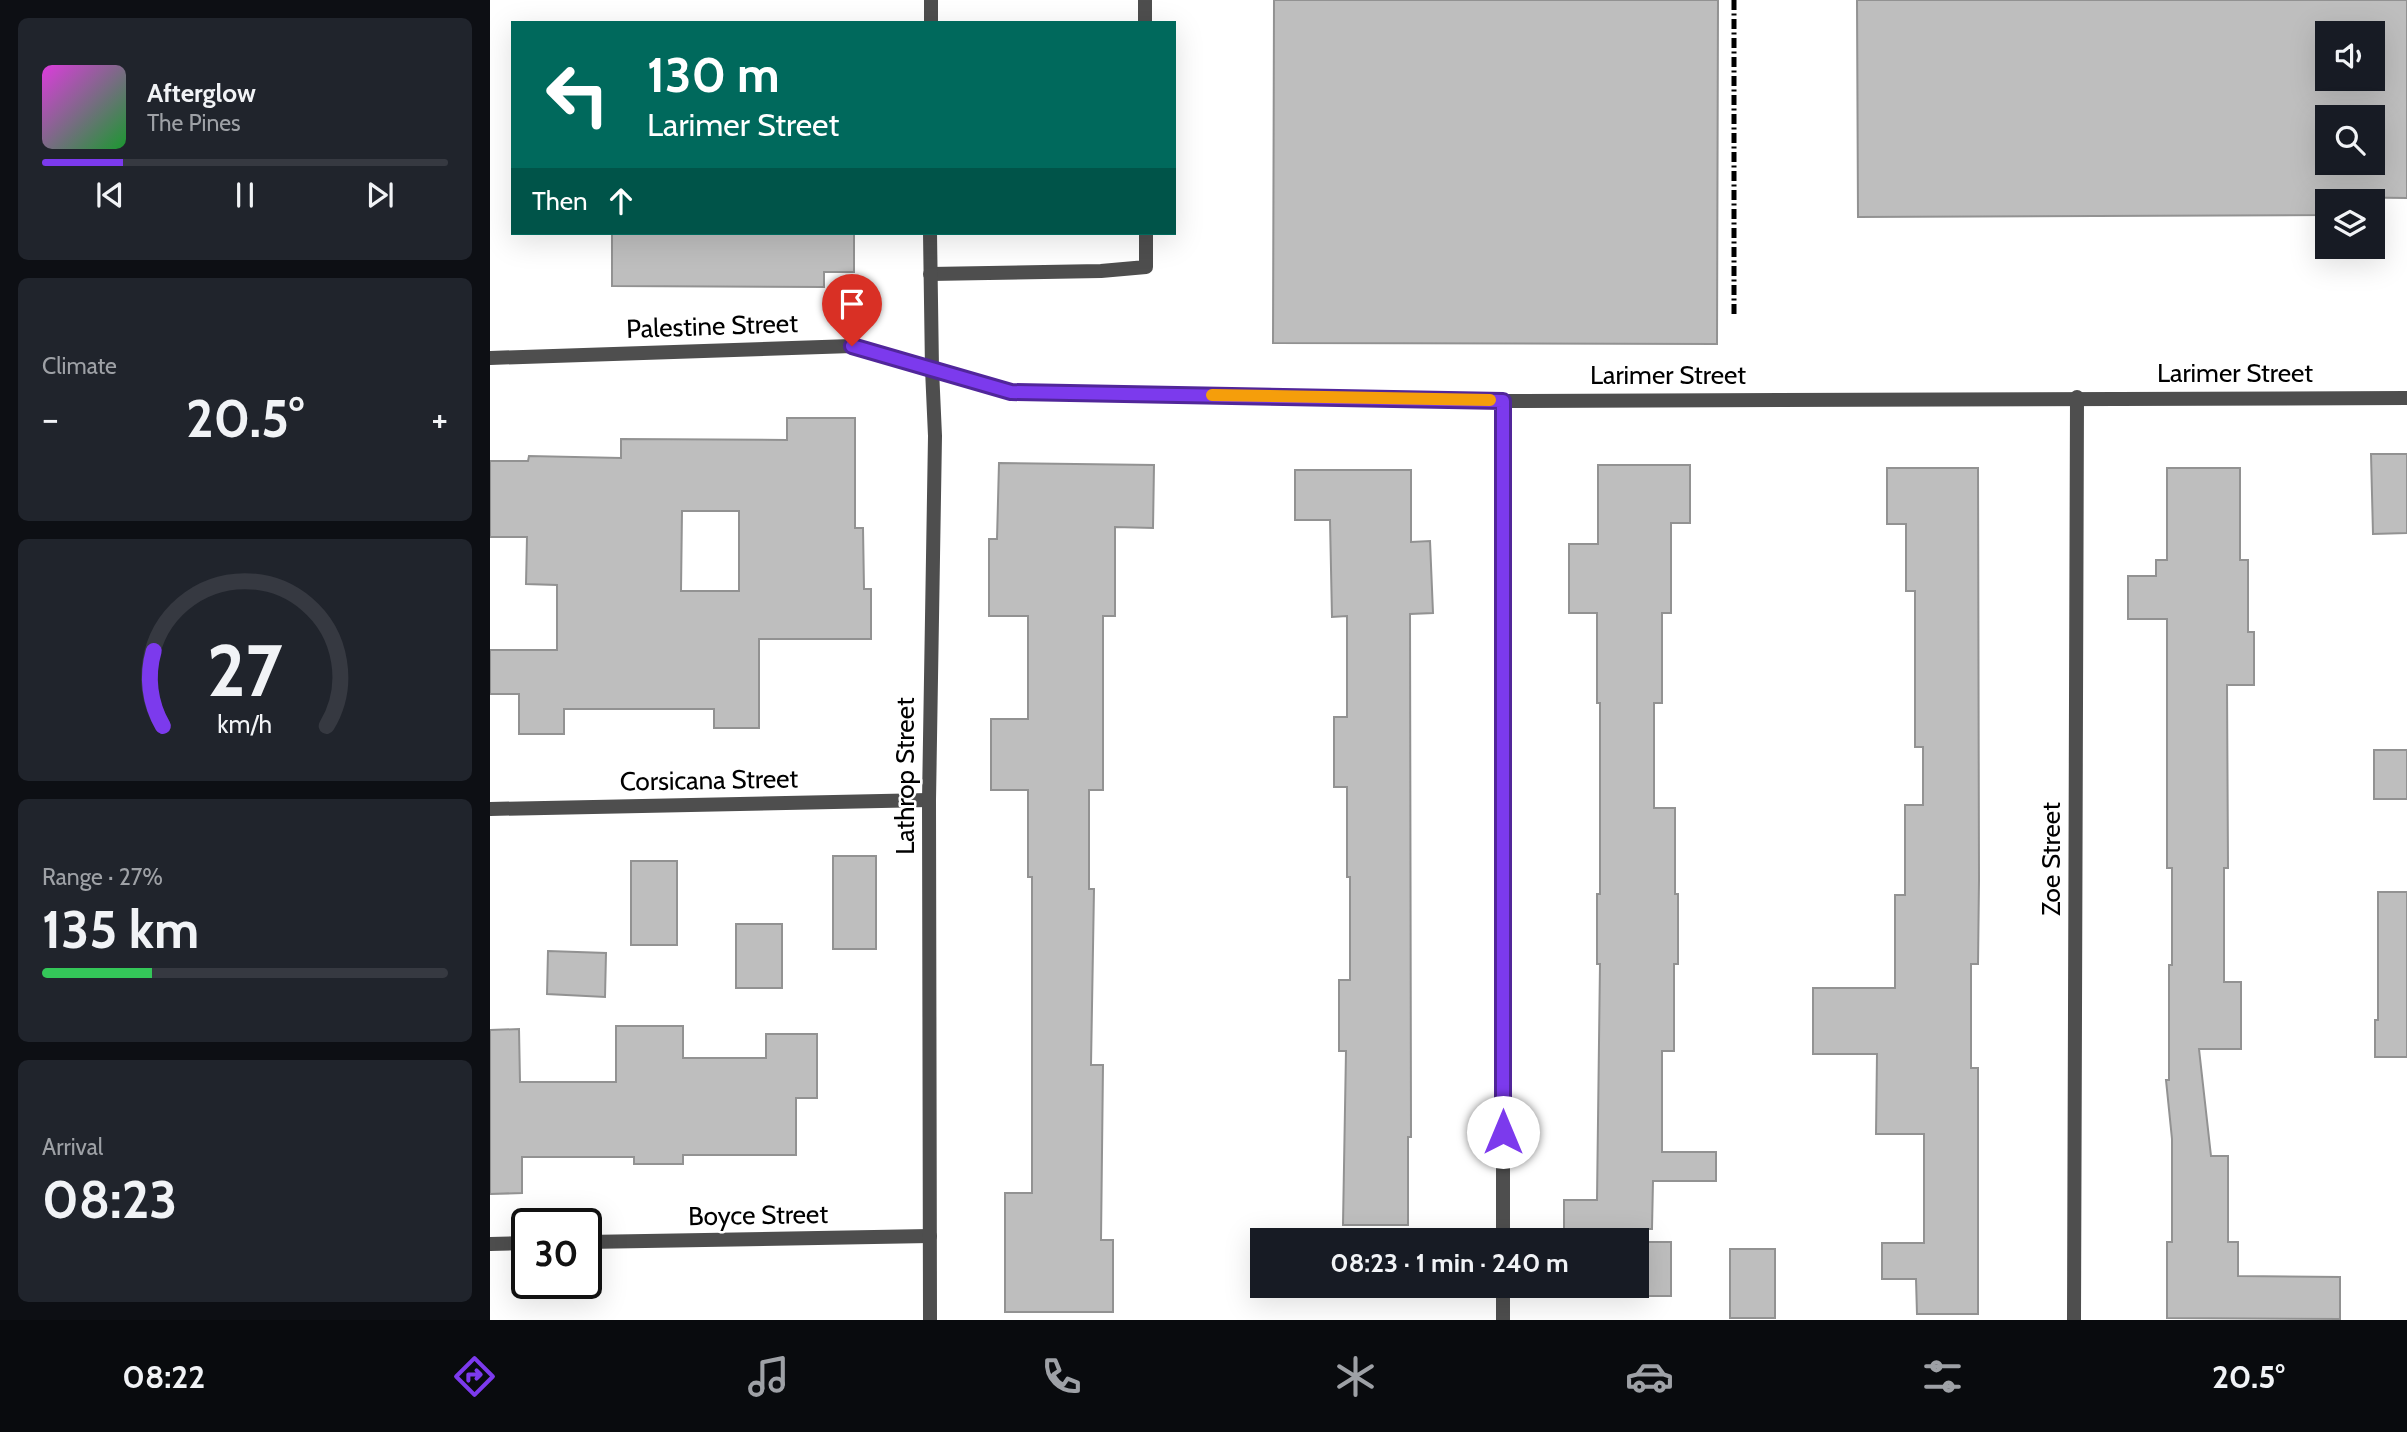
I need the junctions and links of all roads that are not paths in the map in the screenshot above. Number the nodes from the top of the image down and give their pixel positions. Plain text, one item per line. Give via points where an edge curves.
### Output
1 (931, 0) edge
2 (1145, 0) edge
3 (931, 21) edge
4 (1145, 21) edge
5 (930, 235) edge
6 (1146, 235) edge
7 (930, 274) junction
8 (490, 358) edge
9 (932, 369) junction
10 (2077, 397) junction
11 (2407, 398) edge
12 (1503, 401) junction
13 (929, 800) junction
14 (490, 809) edge
15 (1503, 1228) edge
16 (930, 1236) junction
17 (602, 1242) edge
18 (511, 1243) edge
19 (490, 1244) edge
20 (1503, 1298) edge
21 (930, 1320) edge
22 (1503, 1320) edge
23 (2074, 1320) edge

1 - 3 street
2 - 4 street
5 - 7 street, Lathrop Street
6 - 7 street via 1146,267
7 - 9 street, Lathrop Street
8 - 9 street, Palestine Street via 852,346
9 - 12 street, Larimer Street via 1011,392
9 - 13 street, Lathrop Street
10 - 11 street, Larimer Street
10 - 12 street, Larimer Street
10 - 23 street, Zoe Street
12 - 15 street
13 - 14 street, Corsicana Street
13 - 16 street, Lathrop Street
16 - 17 street, Boyce Street
16 - 21 street, Lathrop Street
18 - 19 street
20 - 22 street

